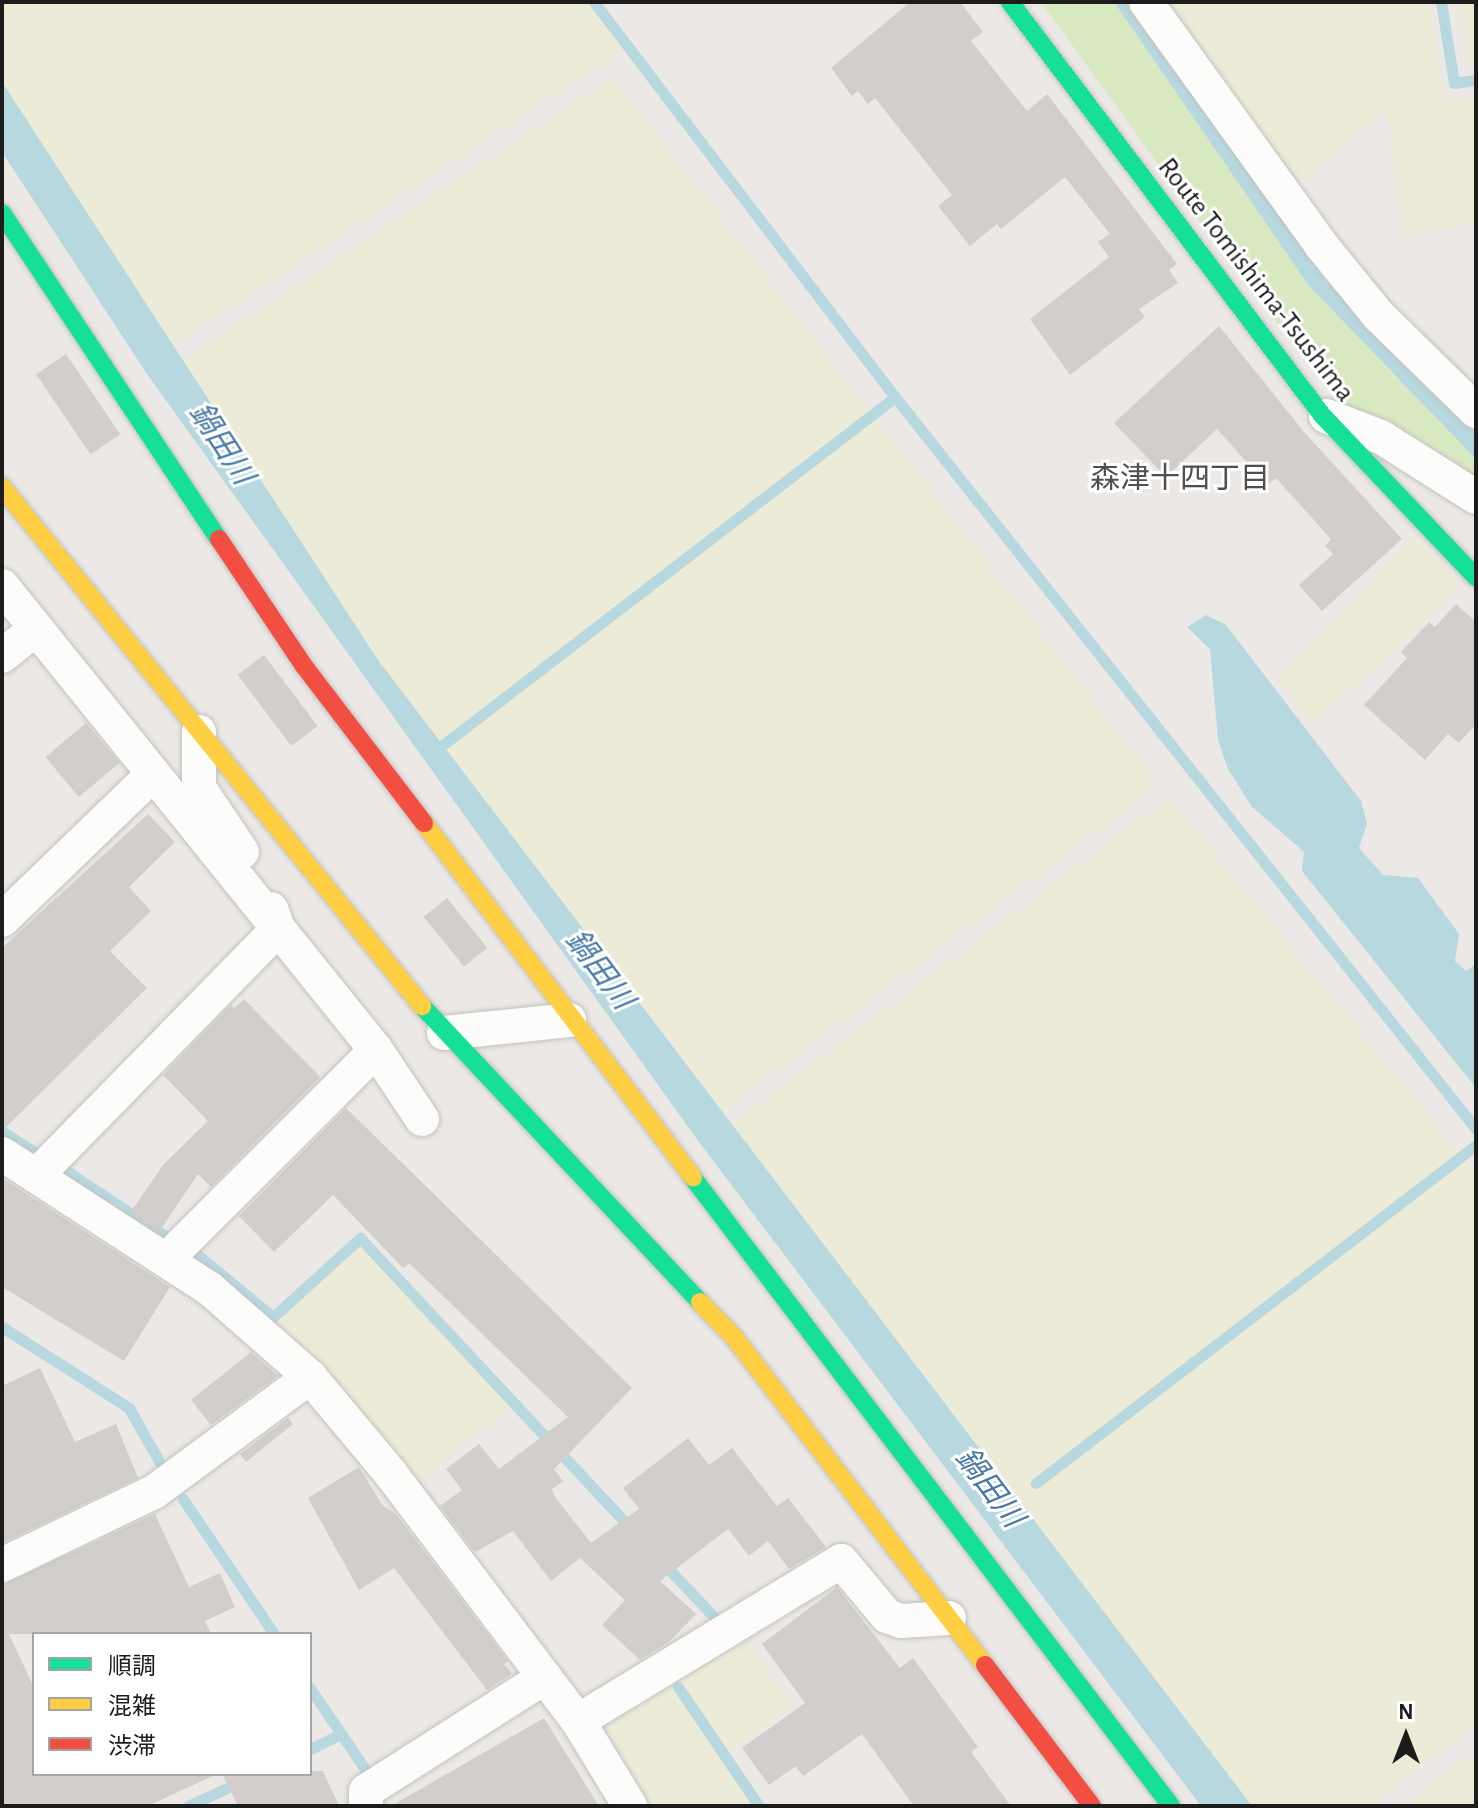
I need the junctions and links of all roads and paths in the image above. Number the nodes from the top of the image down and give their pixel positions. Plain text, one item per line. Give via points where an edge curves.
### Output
1 (1010, 2) edge
2 (1146, 2) edge
3 (2, 213) edge
4 (1476, 411) edge
5 (1322, 415) junction
6 (2, 487) edge
7 (1476, 497) edge
8 (1476, 577) edge
9 (2, 586) edge
10 (36, 629) junction
11 (2, 656) edge
12 (199, 732) junction
13 (153, 774) junction
14 (2, 920) edge
15 (278, 929) junction
16 (569, 1020) junction
17 (444, 1033) junction
18 (376, 1050) junction
19 (422, 1119) dead end
20 (2, 1154) edge
21 (36, 1176) junction
22 (166, 1260) junction
23 (310, 1377) junction
24 (2, 1565) edge
25 (949, 1618) junction
26 (545, 1677) junction
27 (578, 1721) junction
28 (366, 1806) edge
29 (630, 1806) edge
30 (1092, 1806) edge
31 (1171, 1806) edge

1 - 5 street, Route Tomishima-Tsushima
2 - 4 street via 1331,257 1379,316
3 - 16 street via 304,666
5 - 7 street via 1381,437
5 - 8 street, Route Tomishima-Tsushima
6 - 12 street
9 - 10 street
10 - 11 street
10 - 13 street
12 - 15 street via 199,788 261,880
12 - 17 street
13 - 14 street
13 - 15 street
15 - 18 street
15 - 21 street
16 - 17 street
16 - 31 street
17 - 25 street via 734,1337
18 - 19 street
18 - 22 street
20 - 21 street
21 - 22 street
22 - 23 street via 210,1289
23 - 24 street via 154,1492
23 - 26 street
25 - 27 street via 901,1621 887,1616 841,1561
25 - 30 street
26 - 27 street
26 - 28 street via 366,1791
27 - 29 street

